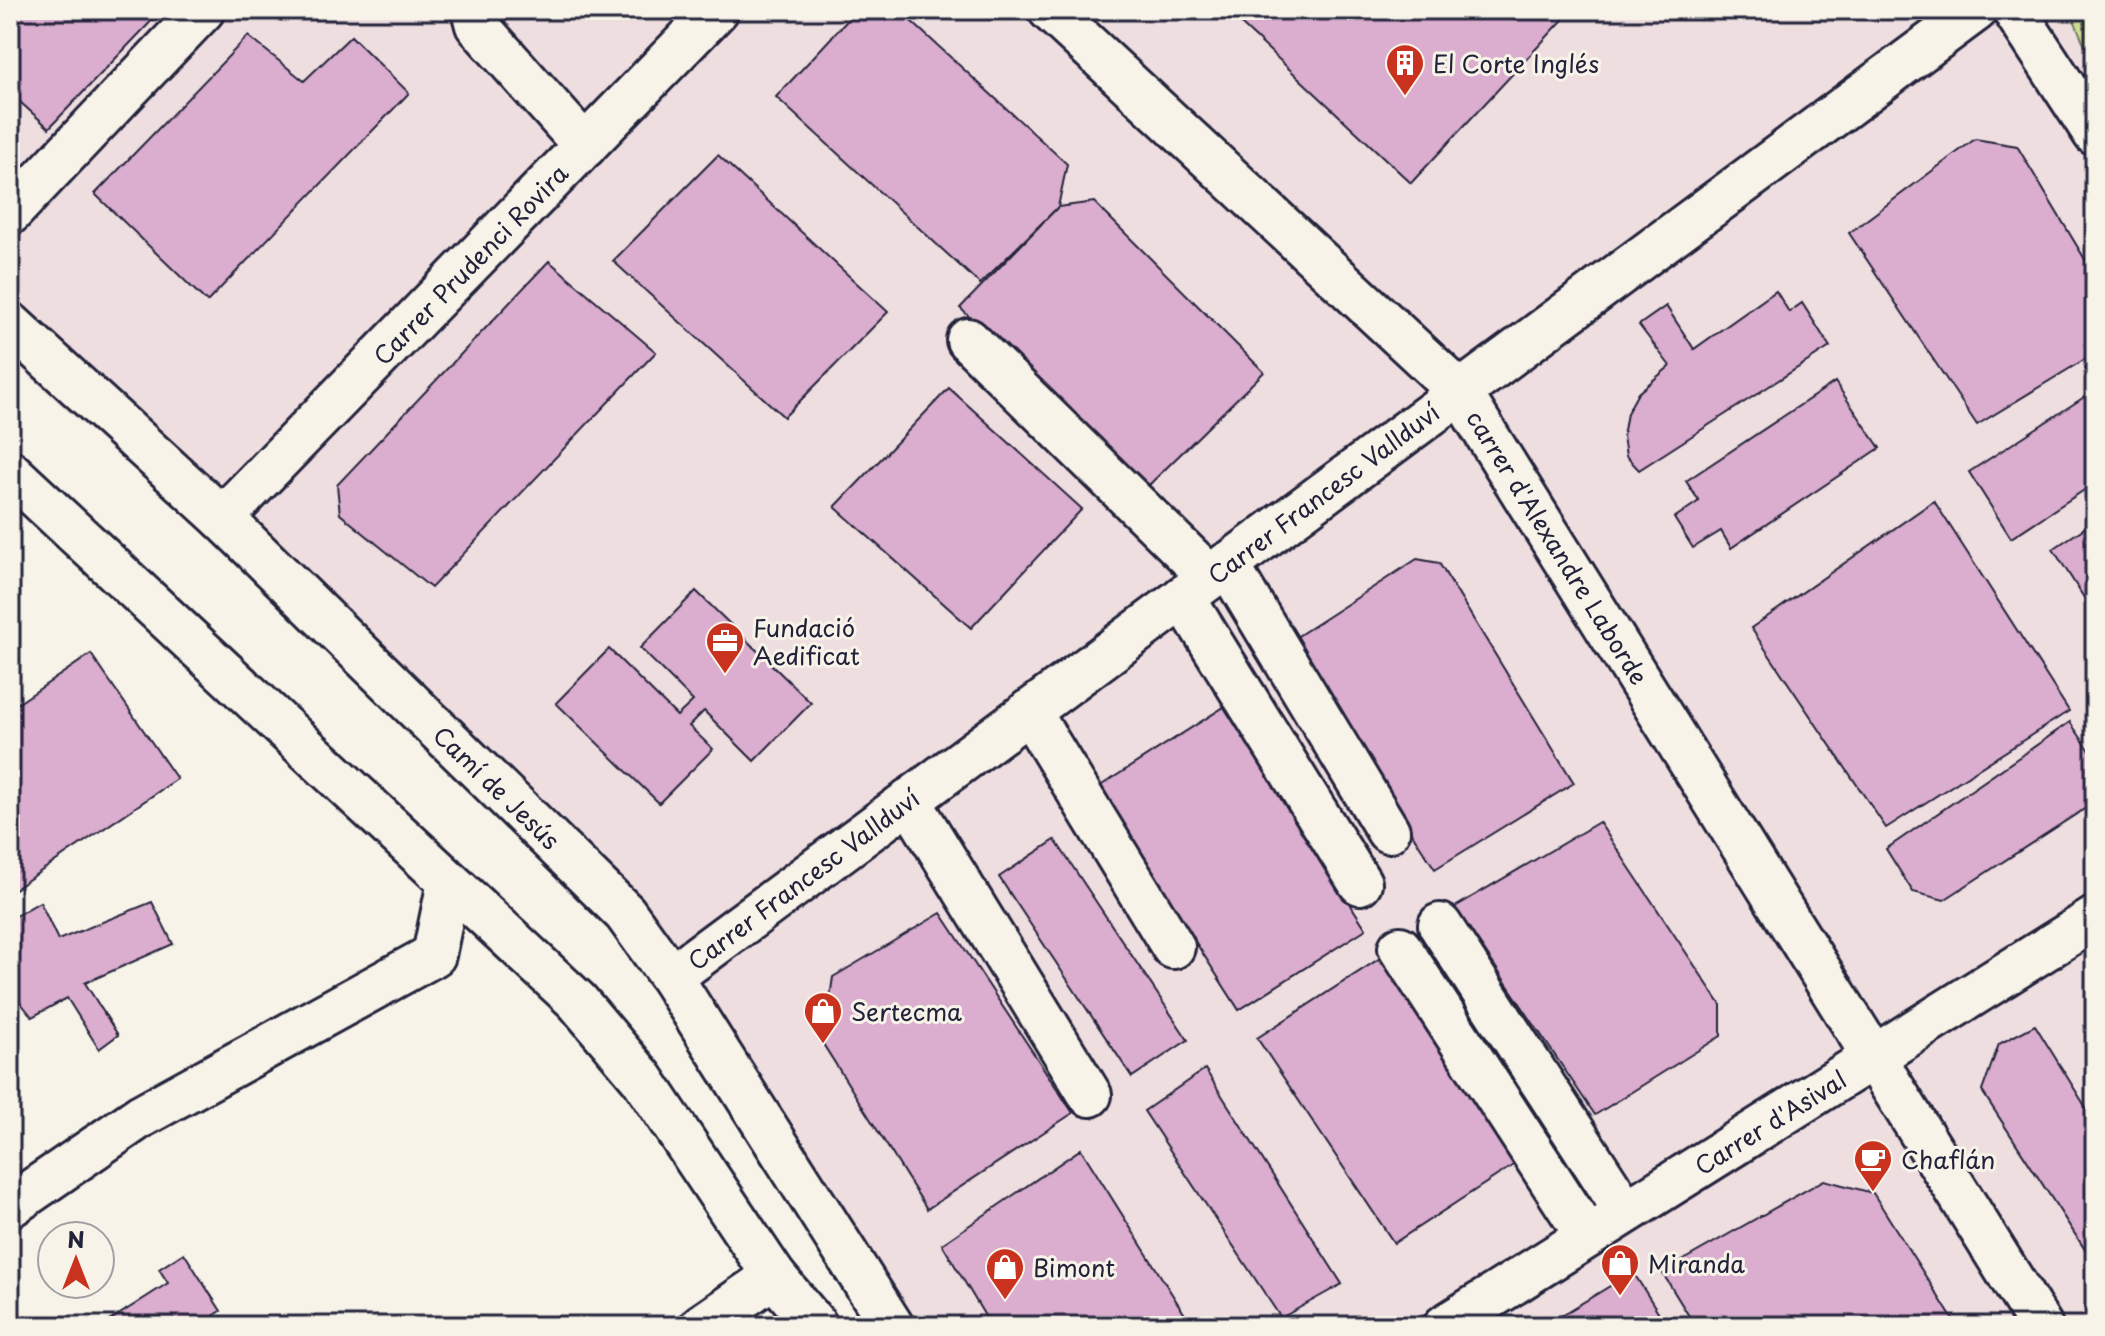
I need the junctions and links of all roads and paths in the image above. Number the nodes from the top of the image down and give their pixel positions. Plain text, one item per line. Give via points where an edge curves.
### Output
1 (203, 10) edge
2 (473, 10) edge
3 (717, 10) edge
4 (1050, 10) edge
5 (1976, 10) edge
6 (2014, 10) edge
7 (2095, 134) edge
8 (585, 146) junction
9 (10, 213) edge
10 (10, 324) edge
11 (968, 340) dead end
12 (1460, 392) junction
13 (10, 472) edge
14 (222, 518) junction
15 (1207, 579) junction
16 (1029, 711) junction
17 (909, 800) junction
18 (1388, 831) dead end
19 (449, 882) junction
20 (1360, 883) dead end
21 (2095, 918) edge
22 (1440, 925) dead end
23 (1173, 947) dead end
24 (1400, 948) dead end
25 (671, 977) junction
26 (1872, 1058) junction
27 (1090, 1095) dead end
28 (10, 1206) edge
29 (1625, 1211) junction
30 (1587, 1236) junction
31 (774, 1276) junction
32 (701, 1326) edge
33 (798, 1326) edge
34 (816, 1326) edge
35 (892, 1326) edge
36 (1445, 1326) edge
37 (2041, 1326) edge

1 - 9 street
2 - 8 street via 477,25
3 - 8 street, Carrer Prudenci Rovira
4 - 12 street, carrer d'Alexandre Laborde
5 - 12 street, Carrer Francesc Vallduví
6 - 7 street
8 - 14 street, Carrer Prudenci Rovira
10 - 14 street, Camí de Jesús
11 - 15 street
12 - 15 street, Carrer Francesc Vallduví
12 - 26 street, carrer d'Alexandre Laborde
13 - 19 street
14 - 25 street, Camí de Jesús via 625,913
15 - 16 street, Carrer Francesc Vallduví
15 - 18 street
15 - 20 street
16 - 17 street, Carrer Francesc Vallduví
16 - 23 street
17 - 25 street, Carrer Francesc Vallduví
17 - 27 street
19 - 28 street via 434,955 141,1116
19 - 31 street via 577,1001 642,1078
21 - 26 street, Carrer d'Asival
22 - 29 street
24 - 30 street
25 - 35 street, Camí de Jesús
26 - 29 street, Carrer d'Asival
26 - 37 street, carrer d'Alexandre Laborde
29 - 30 street, Carrer d'Asival
30 - 36 street, Carrer d'Asival
31 - 32 street
31 - 33 street
31 - 34 street

